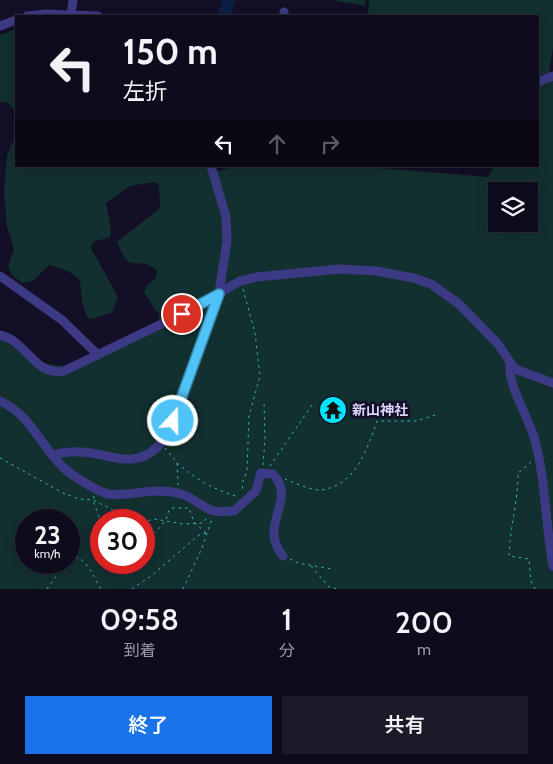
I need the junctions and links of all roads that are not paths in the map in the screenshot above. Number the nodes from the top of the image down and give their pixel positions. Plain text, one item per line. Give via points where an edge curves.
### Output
1 (73, 0) edge
2 (36, 15) edge
3 (71, 15) edge
4 (15, 20) edge
5 (0, 26) edge
6 (553, 76) edge
7 (539, 82) edge
8 (211, 167) edge
9 (0, 276) edge
10 (219, 294) junction
11 (0, 335) edge
12 (98, 355) junction
13 (510, 364) junction
14 (553, 384) edge
15 (0, 401) edge
16 (52, 455) junction
17 (283, 556) road end
18 (553, 566) edge

1 - 3 street
2 - 3 street
4 - 5 street
6 - 7 street
8 - 10 street via 226,217 227,241
9 - 12 street via 62,320
10 - 12 street
10 - 13 street via 240,281 339,269 414,278 431,284 459,304 498,344
10 - 16 street via 171,430 162,443 140,457 120,460 71,452
11 - 12 street via 8,336 24,348 39,366 54,373
13 - 14 street
13 - 18 street via 512,380 527,416 538,457
15 - 16 street via 23,415
16 - 17 street via 66,470 107,494 150,490 176,493 195,499 212,511 234,511 256,492 267,474 278,480 282,501 273,524 274,541

